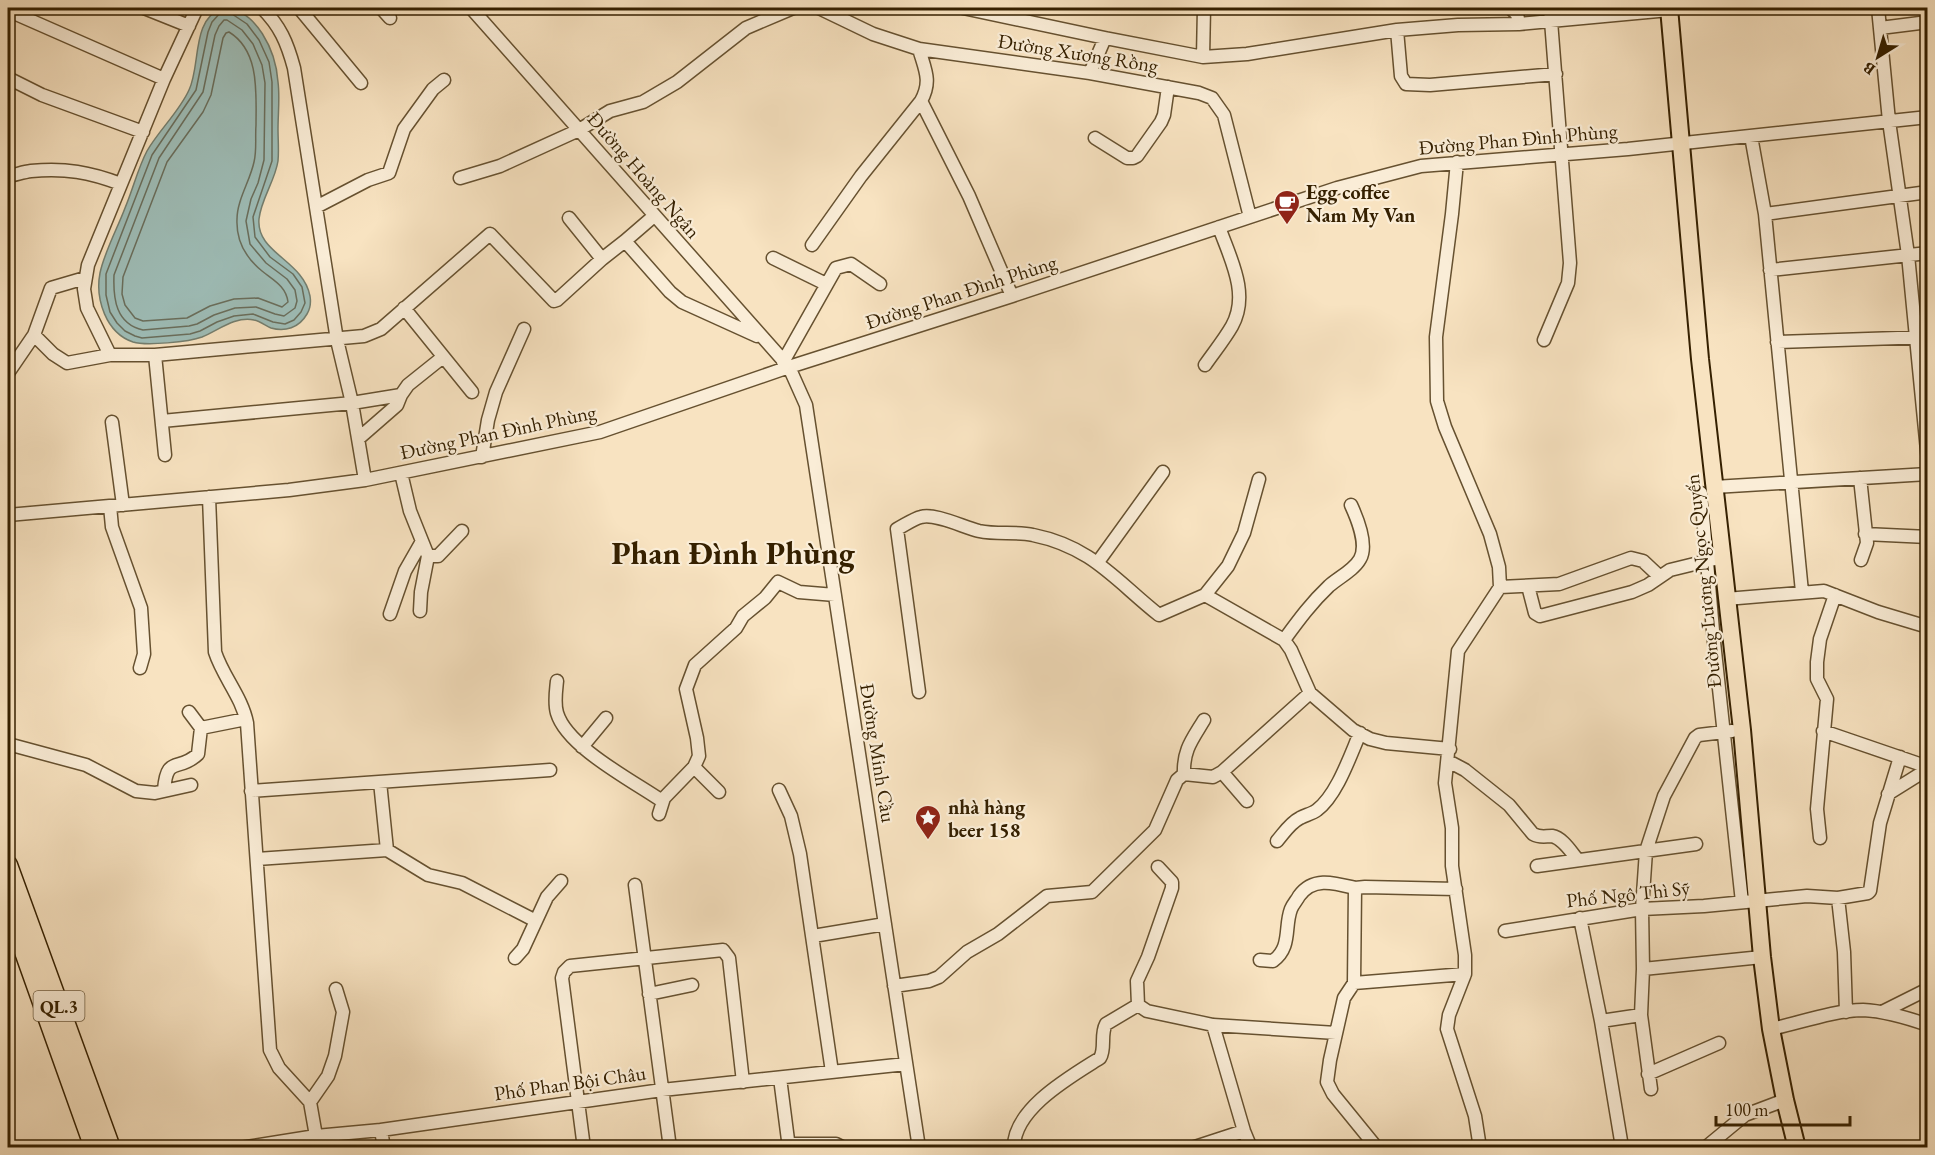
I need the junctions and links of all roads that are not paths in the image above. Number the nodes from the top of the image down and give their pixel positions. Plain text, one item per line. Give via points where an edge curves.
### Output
1 (144, 8) edge
2 (197, 8) edge
3 (262, 8) edge
4 (298, 8) edge
5 (381, 8) edge
6 (473, 8) edge
7 (793, 8) edge
8 (819, 8) edge
9 (963, 8) edge
10 (1204, 8) edge
11 (1550, 8) edge
12 (1878, 8) edge
13 (1669, 9) edge
14 (983, 10) edge
15 (1517, 13) edge
16 (16, 14) dead end
17 (390, 18) dead end
18 (1552, 21) junction
19 (1928, 22) edge
20 (189, 26) junction
21 (1880, 28) junction
22 (1397, 30) junction
23 (1105, 38) junction
24 (919, 49) junction
25 (1203, 57) junction
26 (1090, 73) junction
27 (1556, 74) junction
28 (8, 78) edge
29 (164, 80) junction
30 (444, 80) dead end
31 (361, 83) dead end
32 (1168, 87) junction
33 (921, 101) junction
34 (1928, 117) edge
35 (1888, 121) junction
36 (579, 130) junction
37 (143, 132) junction
38 (1751, 136) junction
39 (1095, 138) dead end
40 (1680, 144) junction
41 (1563, 154) junction
42 (1457, 162) junction
43 (8, 176) edge
44 (460, 178) dead end
45 (121, 184) junction
46 (1928, 192) edge
47 (1900, 196) junction
48 (316, 207) junction
49 (1764, 214) junction
50 (654, 216) junction
51 (1250, 217) junction
52 (569, 218) dead end
53 (1219, 227) junction
54 (625, 242) junction
55 (812, 245) dead end
56 (1928, 253) edge
57 (1908, 255) junction
58 (773, 258) dead end
59 (602, 259) junction
60 (1770, 270) junction
61 (86, 278) junction
62 (826, 284) junction
63 (880, 284) dead end
64 (1012, 296) junction
65 (404, 308) junction
66 (524, 328) dead end
67 (34, 335) junction
68 (761, 338) junction
69 (1922, 338) edge
70 (338, 340) junction
71 (1544, 340) dead end
72 (1777, 342) junction
73 (110, 355) junction
74 (155, 355) junction
75 (442, 357) junction
76 (786, 364) junction
77 (1205, 365) dead end
78 (8, 373) edge
79 (472, 392) dead end
80 (401, 395) junction
81 (352, 403) junction
82 (162, 421) junction
83 (112, 422) dead end
84 (358, 439) junction
85 (165, 455) dead end
86 (482, 457) junction
87 (1928, 461) edge
88 (1163, 472) dead end
89 (401, 473) junction
90 (1928, 474) edge
91 (1860, 478) junction
92 (1259, 479) dead end
93 (365, 480) junction
94 (1790, 483) junction
95 (1707, 490) junction
96 (210, 497) junction
97 (1351, 505) dead end
98 (116, 506) junction
99 (8, 515) edge
100 (462, 531) dead end
101 (1865, 534) junction
102 (1928, 537) edge
103 (421, 543) junction
104 (428, 556) junction
105 (1714, 559) junction
106 (1861, 560) dead end
107 (1098, 562) junction
108 (1659, 576) junction
109 (1528, 586) junction
110 (1500, 587) junction
111 (1802, 592) junction
112 (835, 595) junction
113 (1205, 595) junction
114 (1835, 595) junction
115 (1726, 599) junction
116 (420, 611) dead end
117 (390, 614) dead end
118 (1928, 627) edge
119 (1284, 640) junction
120 (140, 668) dead end
121 (557, 681) dead end
122 (919, 692) dead end
123 (1310, 693) junction
124 (189, 712) dead end
125 (606, 718) dead end
126 (246, 719) junction
127 (1204, 720) dead end
128 (201, 728) junction
129 (1733, 731) junction
130 (1823, 731) junction
131 (1360, 733) junction
132 (8, 744) edge
133 (582, 747) junction
134 (1449, 755) junction
135 (1900, 757) junction
136 (694, 767) junction
137 (1928, 768) edge
138 (550, 770) dead end
139 (1222, 772) junction
140 (1184, 774) junction
141 (380, 782) junction
142 (191, 785) dead end
143 (165, 790) junction
144 (779, 790) dead end
145 (251, 791) junction
146 (719, 792) dead end
147 (1888, 794) junction
148 (662, 801) junction
149 (1247, 801) dead end
150 (659, 814) dead end
151 (1820, 838) dead end
152 (1277, 841) dead end
153 (1696, 844) dead end
154 (387, 850) junction
155 (1646, 851) junction
156 (257, 859) junction
157 (1578, 860) junction
158 (8, 865) edge
159 (1537, 866) dead end
160 (1158, 867) dead end
161 (561, 881) dead end
162 (635, 885) dead end
163 (1356, 888) junction
164 (1456, 889) junction
165 (1838, 898) junction
166 (1750, 902) junction
167 (11, 903) edge
168 (1642, 909) junction
169 (1580, 918) junction
170 (536, 921) junction
171 (885, 924) junction
172 (1505, 931) dead end
173 (813, 936) junction
174 (1762, 957) junction
175 (515, 958) dead end
176 (644, 958) junction
177 (1260, 960) dead end
178 (1643, 969) junction
179 (1465, 974) junction
180 (1354, 983) junction
181 (692, 985) dead end
182 (894, 986) junction
183 (336, 989) dead end
184 (1928, 989) edge
185 (649, 994) junction
186 (1138, 1005) junction
187 (1846, 1012) junction
188 (1882, 1012) junction
189 (1641, 1015) junction
190 (1601, 1021) junction
191 (1213, 1025) junction
192 (1928, 1025) edge
193 (1771, 1029) junction
194 (1336, 1032) junction
195 (1719, 1043) dead end
196 (906, 1064) junction
197 (832, 1072) junction
198 (1648, 1074) junction
199 (780, 1078) junction
200 (743, 1082) junction
201 (1650, 1089) dead end
202 (662, 1090) junction
203 (1785, 1100) junction
204 (579, 1101) junction
205 (310, 1102) junction
206 (381, 1130) junction
207 (1244, 1131) junction
208 (316, 1136) junction
209 (1621, 1141) dead end
210 (789, 1146) edge
211 (94, 1148) edge
212 (111, 1148) edge
213 (240, 1148) edge
214 (384, 1148) edge
215 (584, 1148) edge
216 (670, 1148) edge
217 (844, 1148) edge
218 (919, 1148) edge
219 (1014, 1148) edge
220 (1192, 1148) edge
221 (1251, 1148) edge
222 (1377, 1148) edge
223 (1480, 1148) edge
224 (1705, 1148) edge
225 (1797, 1148) edge

1 - 20 street
2 - 20 street
3 - 48 street via 290,50
4 - 31 street
5 - 17 street
6 - 36 street, Đường Hoàng Ngân
7 - 36 street via 746,28 666,89 643,102 601,115
8 - 24 street, Đường Xương Rồng via 873,34
9 - 14 street
10 - 25 street
11 - 18 street
12 - 21 street
13 - 18 street
13 - 40 main road, Đường Lương Ngọc Quyến
14 - 23 street
15 - 18 street
15 - 22 street via 1458,25
16 - 29 street
18 - 27 street
19 - 21 street
20 - 29 street
21 - 35 street
22 - 25 street via 1247,54
22 - 27 street via 1401,76 1406,84
23 - 25 street
23 - 26 street
24 - 26 street, Đường Xương Rồng
24 - 33 street via 928,81
26 - 32 street, Đường Xương Rồng
27 - 41 street
28 - 37 street via 42,95
29 - 37 street
30 - 48 street via 404,129 389,172
32 - 39 street via 1164,116 1137,156 1127,158
32 - 51 street, Đường Xương Rồng via 1212,98 1224,115
33 - 55 street
33 - 64 street via 969,196
34 - 35 street, Đường Phan Đình Phùng
35 - 38 street, Đường Phan Đình Phùng
35 - 47 street
36 - 44 street via 500,166
36 - 50 street, Đường Hoàng Ngân
37 - 45 street
38 - 40 street, Đường Phan Đình Phùng
38 - 49 street
40 - 41 street, Đường Phan Đình Phùng
40 - 95 main road, Đường Lương Ngọc Quyến
41 - 42 street, Đường Phan Đình Phùng
41 - 71 street via 1568,283
42 - 51 street, Đường Phan Đình Phùng via 1420,165
42 - 110 street via 1436,337 1437,401 1490,534
43 - 45 street via 64,169
45 - 61 street
46 - 47 street
47 - 49 street
47 - 57 street
48 - 70 street
49 - 60 street
50 - 54 street
50 - 68 street, Đường Hoàng Ngân
51 - 53 street, Đường Phan Đình Phùng
52 - 59 street
53 - 64 street, Đường Phan Đình Phùng
53 - 77 street via 1240,297 1233,325
54 - 59 street
54 - 68 street via 682,302
56 - 57 street
57 - 60 street
57 - 69 street
58 - 62 street
59 - 65 street via 554,301 490,234
60 - 72 street
61 - 67 street via 51,288
61 - 73 street via 87,308
62 - 63 street via 836,268 851,264
62 - 76 street
64 - 76 street, Đường Phan Đình Phùng
65 - 70 street via 373,333
65 - 75 street
66 - 86 street via 495,392
67 - 73 street via 67,363
67 - 78 street
68 - 76 street, Đường Hoàng Ngân
69 - 72 street
69 - 87 street
70 - 74 street
70 - 81 street
72 - 94 street
73 - 74 street
74 - 82 street
75 - 79 street
75 - 80 street
76 - 86 street, Đường Phan Đình Phùng via 600,432
76 - 112 street, Đường Minh Cầu via 806,405
80 - 81 street
80 - 84 street via 397,405
81 - 82 street
81 - 84 street
82 - 85 street
83 - 98 street
84 - 93 street
86 - 89 street, Đường Phan Đình Phùng
88 - 107 street
89 - 93 street, Đường Phan Đình Phùng
89 - 103 street
90 - 91 street
91 - 94 street
91 - 101 street
92 - 113 street via 1234,555
93 - 96 street, Đường Phan Đình Phùng
94 - 95 street
94 - 111 street
95 - 105 main road, Đường Lương Ngọc Quyến
96 - 98 street, Đường Phan Đình Phùng
96 - 126 street via 215,652
97 - 119 street via 1361,534 1360,560 1312,603
98 - 99 street, Đường Phan Đình Phùng
98 - 120 street via 112,527 141,608 144,654
100 - 104 street via 438,556
101 - 102 street
101 - 106 street via 1867,547
103 - 104 street
103 - 117 street via 405,571
104 - 116 street
105 - 108 street
105 - 115 main road, Đường Lương Ngọc Quyến
105 - 129 street via 1714,642
107 - 113 street via 1159,615
107 - 122 street via 1061,542 1031,534 980,531 936,516 922,516 897,529
108 - 109 street via 1643,561 1631,558 1559,584
108 - 109 street via 1632,592 1540,616 1535,612
109 - 110 street
110 - 134 street via 1458,651
111 - 114 street
111 - 115 street
112 - 136 street via 799,592 778,582 695,665 686,689 699,749
112 - 171 street, Đường Minh Cầu
113 - 119 street
114 - 118 street
114 - 130 street via 1820,639 1817,662 1817,679 1827,699
115 - 129 main road, Đường Lương Ngọc Quyến
119 - 123 street
121 - 133 street via 561,723
123 - 131 street
123 - 139 street
124 - 128 street
125 - 133 street
126 - 128 street
126 - 145 street
127 - 140 street via 1188,746
128 - 143 street via 198,754 168,769
129 - 155 street via 1695,738 1664,796
129 - 166 main road, Đường Lương Ngọc Quyến
130 - 135 street
130 - 151 street via 1817,809
131 - 134 street via 1370,739
131 - 152 street via 1335,788 1317,810 1291,824
132 - 143 street via 86,765 136,791
133 - 148 street
134 - 157 street via 1509,805 1533,834 1560,839
134 - 164 street via 1445,783
135 - 137 street
135 - 147 street
136 - 146 street
136 - 148 street
137 - 147 street
138 - 141 street
139 - 140 street via 1213,777
139 - 149 street
140 - 182 street via 1155,830 1092,892 1047,896 998,934 967,952 939,977
141 - 145 street
141 - 154 street
142 - 143 street
144 - 173 street via 791,816 800,854
145 - 156 street
147 - 165 street, Phố Ngô Thì Sỹ via 1870,891
148 - 150 street
153 - 155 street
154 - 156 street
154 - 170 street via 428,875 462,883
155 - 157 street
155 - 168 street
156 - 205 street via 270,1050 279,1068
157 - 159 street
158 - 167 highway, QL.3
160 - 186 street via 1172,882 1172,888 1137,981
161 - 170 street via 547,897
162 - 176 street
163 - 164 street
163 - 177 street via 1336,883 1308,886 1291,908 1286,944 1280,956 1274,961
163 - 180 street
164 - 179 street
165 - 166 street, Phố Ngô Thì Sỹ via 1807,896
165 - 187 street
166 - 168 street, Phố Ngô Thì Sỹ
166 - 174 main road, Đường Lương Ngọc Quyến
167 - 211 highway, QL.3
167 - 212 highway, QL.3
168 - 169 street, Phố Ngô Thì Sỹ
168 - 178 street
169 - 172 street, Phố Ngô Thì Sỹ
169 - 190 street
170 - 175 street
171 - 173 street
171 - 182 street, Đường Minh Cầu
173 - 197 street
174 - 178 street
174 - 193 main road, Đường Lương Ngọc Quyến
176 - 185 street
176 - 200 street via 719,950 728,955
176 - 204 street via 570,966 564,972
178 - 189 street
179 - 180 street
179 - 223 street via 1449,1015 1448,1029 1475,1116
180 - 194 street via 1344,998
181 - 185 street
182 - 196 street, Đường Minh Cầu
183 - 205 street via 343,1012 335,1056 328,1076
184 - 188 street
185 - 202 street
186 - 191 street via 1147,1011
186 - 219 street via 1106,1024 1100,1058 1033,1106 1019,1124
187 - 188 street
187 - 193 street
188 - 192 street
189 - 190 street
189 - 198 street
190 - 209 street
191 - 194 street
191 - 207 street
193 - 203 main road, Đường Lương Ngọc Quyến
194 - 222 street via 1328,1082 1333,1094
195 - 198 street
196 - 197 street, Phố Phan Bội Châu
196 - 218 street, Đường Minh Cầu
197 - 199 street, Phố Phan Bội Châu
198 - 201 street
199 - 200 street, Phố Phan Bội Châu
199 - 210 street
200 - 202 street, Phố Phan Bội Châu
202 - 204 street, Phố Phan Bội Châu
202 - 216 street
203 - 224 street via 1745,1115
203 - 225 main road, Đường Lương Ngọc Quyến
204 - 206 street, Phố Phan Bội Châu
204 - 215 street
205 - 208 street
206 - 208 street, Phố Phan Bội Châu
206 - 214 street
207 - 220 street
207 - 221 street
208 - 213 street, Phố Phan Bội Châu
210 - 217 street via 836,1144

